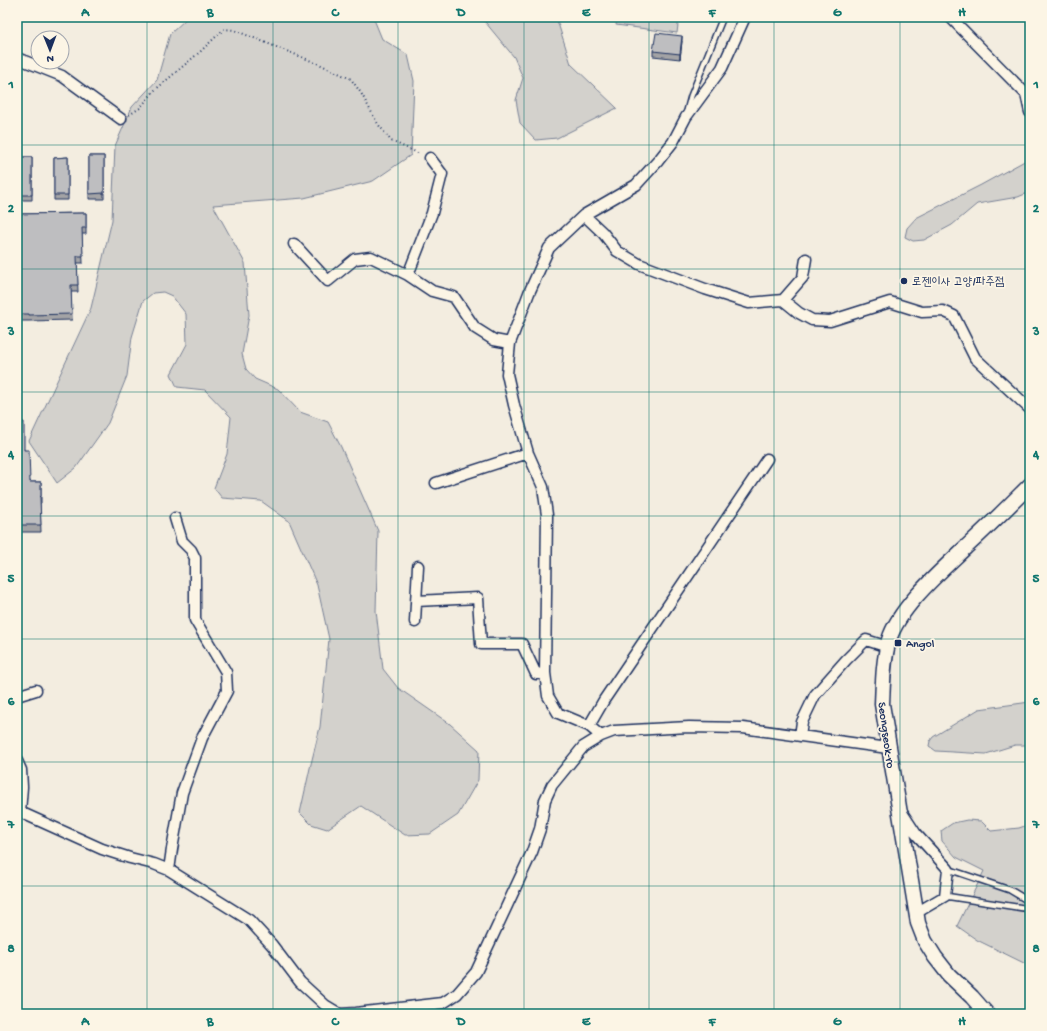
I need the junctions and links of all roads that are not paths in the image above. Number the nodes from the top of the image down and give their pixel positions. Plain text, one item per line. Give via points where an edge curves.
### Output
1 (723, 17) edge
2 (745, 17) edge
3 (950, 17) edge
4 (17, 58) edge
5 (1030, 112) edge
6 (686, 117) junction
7 (121, 119) road end
8 (430, 158) road end
9 (584, 215) junction
10 (294, 244) dead end
11 (806, 259) dead end
12 (408, 275) junction
13 (783, 300) junction
14 (510, 343) junction
15 (1030, 409) edge
16 (528, 454) junction
17 (767, 459) dead end
18 (436, 483) dead end
19 (1030, 485) edge
20 (175, 518) dead end
21 (418, 566) dead end
22 (416, 601) junction
23 (416, 622) dead end
24 (888, 647) junction
25 (544, 673) junction
26 (36, 690) dead end
27 (17, 695) edge
28 (589, 726) junction
29 (601, 736) junction
30 (800, 736) junction
31 (888, 748) junction
32 (17, 761) edge
33 (898, 806) junction
34 (19, 813) edge
35 (948, 869) junction
36 (169, 870) junction
37 (945, 896) junction
38 (1030, 902) edge
39 (1030, 909) edge
40 (916, 913) junction
41 (987, 1014) edge

1 - 6 lane via 691,96
2 - 6 street via 722,68
3 - 5 street via 1026,94
4 - 7 street via 62,76
6 - 9 street via 673,142 636,184
8 - 12 street via 442,174 432,214
9 - 13 street via 617,251 639,264 749,303
9 - 14 street via 549,248
10 - 12 street via 328,281 355,259 371,257
11 - 13 street via 803,277
12 - 14 street via 432,291 454,297 475,328 494,340
13 - 15 street via 812,320 830,321 890,302 922,312 943,311 954,316 975,358
14 - 16 street via 507,374
16 - 18 street
16 - 25 street via 543,487 548,515
17 - 28 street
19 - 24 street, Seongseok-ro via 937,575 909,606 898,622
20 - 36 street via 182,541 195,558 195,620 226,672 226,691 202,738 182,794
21 - 22 street
22 - 23 street
22 - 25 street via 478,598 481,644 522,644 536,674
24 - 30 street via 866,640 846,660 815,695 802,722
24 - 31 street, Seongseok-ro via 882,704
25 - 28 street via 548,696 558,713
26 - 27 street
28 - 29 street
29 - 30 street via 614,731 689,727 743,728
29 - 36 street via 583,747 552,785 545,800 540,830 532,852 476,972 457,994 443,1003 340,1014 325,1005 300,982 249,920
30 - 31 street
31 - 33 street, Seongseok-ro
32 - 34 street via 21,770 22,787
33 - 35 street via 916,834
33 - 40 street, Seongseok-ro
34 - 36 street via 102,849
35 - 37 street
35 - 38 lane via 1010,890
37 - 39 lane
37 - 40 street
40 - 41 street, Seongseok-ro via 925,941 935,957

